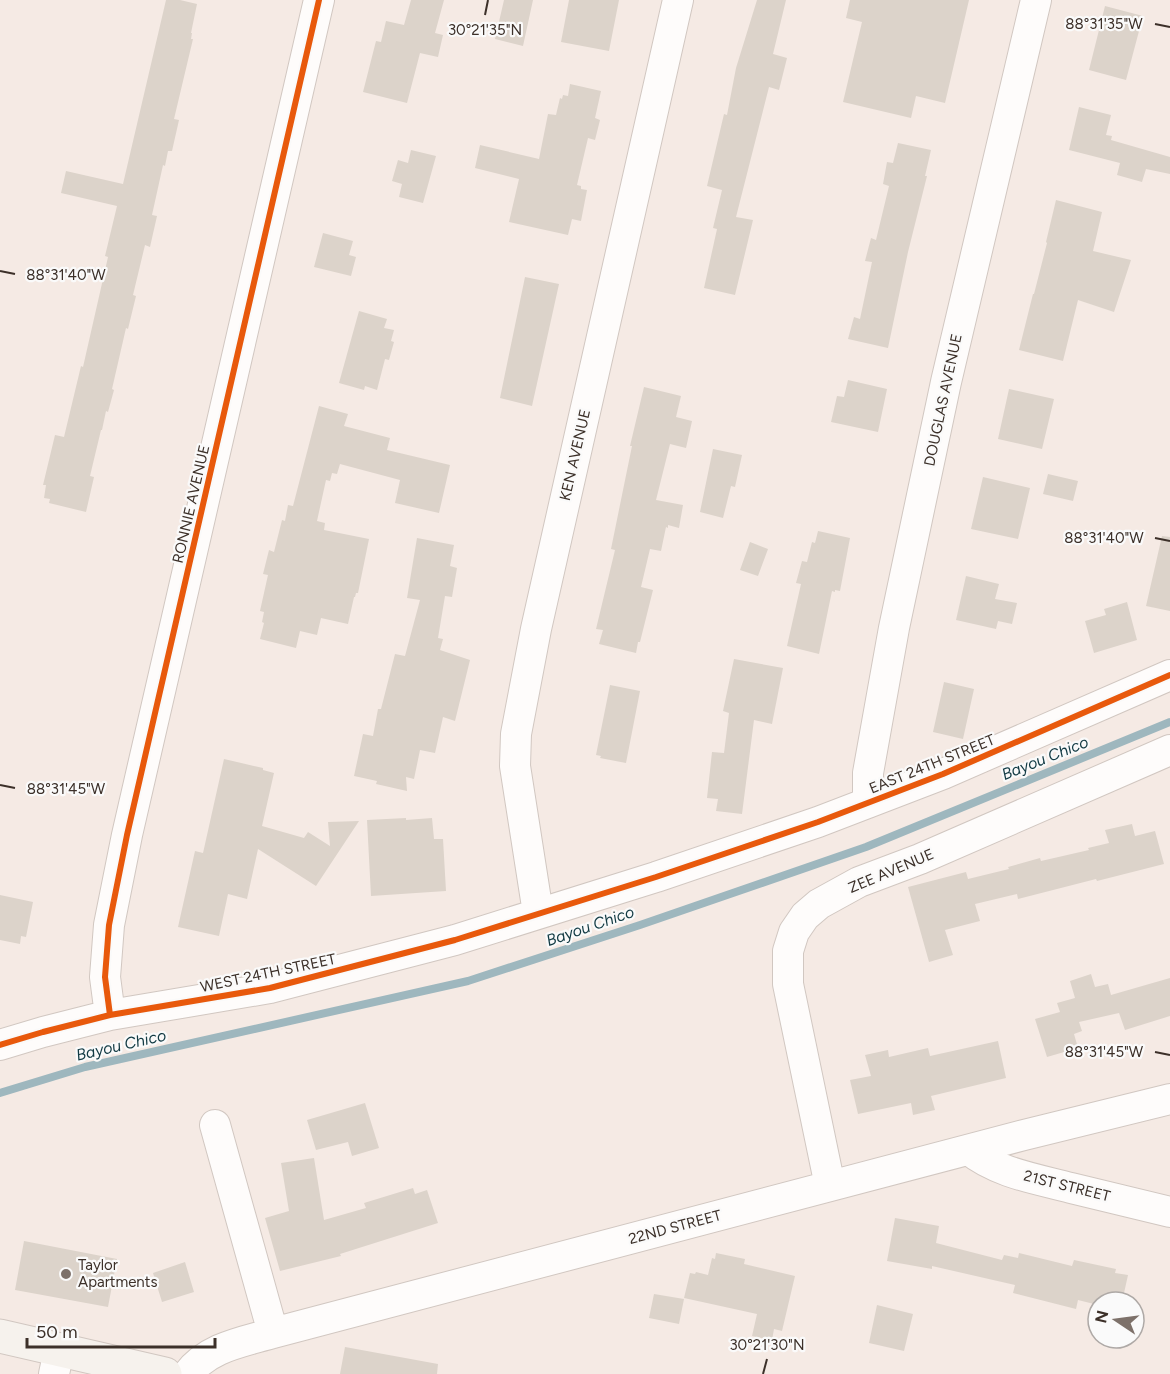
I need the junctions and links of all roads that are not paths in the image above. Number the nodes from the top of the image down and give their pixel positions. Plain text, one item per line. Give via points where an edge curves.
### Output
1 (319, 0) edge
2 (678, 0) edge
3 (1036, 0) edge
4 (1170, 675) edge
5 (1170, 750) edge
6 (868, 803) junction
7 (538, 913) junction
8 (110, 1015) junction
9 (0, 1046) edge
10 (1170, 1099) edge
11 (215, 1125) dead end
12 (969, 1150) junction
13 (830, 1186) junction
14 (1170, 1212) edge
15 (273, 1333) junction
16 (0, 1336) edge
17 (57, 1362) edge
18 (165, 1374) edge
19 (188, 1374) edge

1 - 8 street, RONNIE AVENUE via 109,925 105,977
2 - 7 street, KEN AVENUE via 536,629 516,734 515,766
3 - 6 street, DOUGLAS AVENUE via 946,382 894,628 868,773
4 - 6 street, EAST 24TH STREET
5 - 13 street, ZEE AVENUE via 920,860 859,882 804,916 788,951 788,984
6 - 7 street, EAST 24TH STREET
7 - 8 street, WEST 24TH STREET via 455,940 270,988
8 - 9 street, WEST 24TH STREET
10 - 12 street, 22ND STREET
11 - 15 street
12 - 13 street, 22ND STREET
12 - 14 street, 21ST STREET via 994,1166 1028,1177
13 - 15 street, 22ND STREET
15 - 19 street, 22ND STREET via 221,1348
16 - 17 street
17 - 18 street

